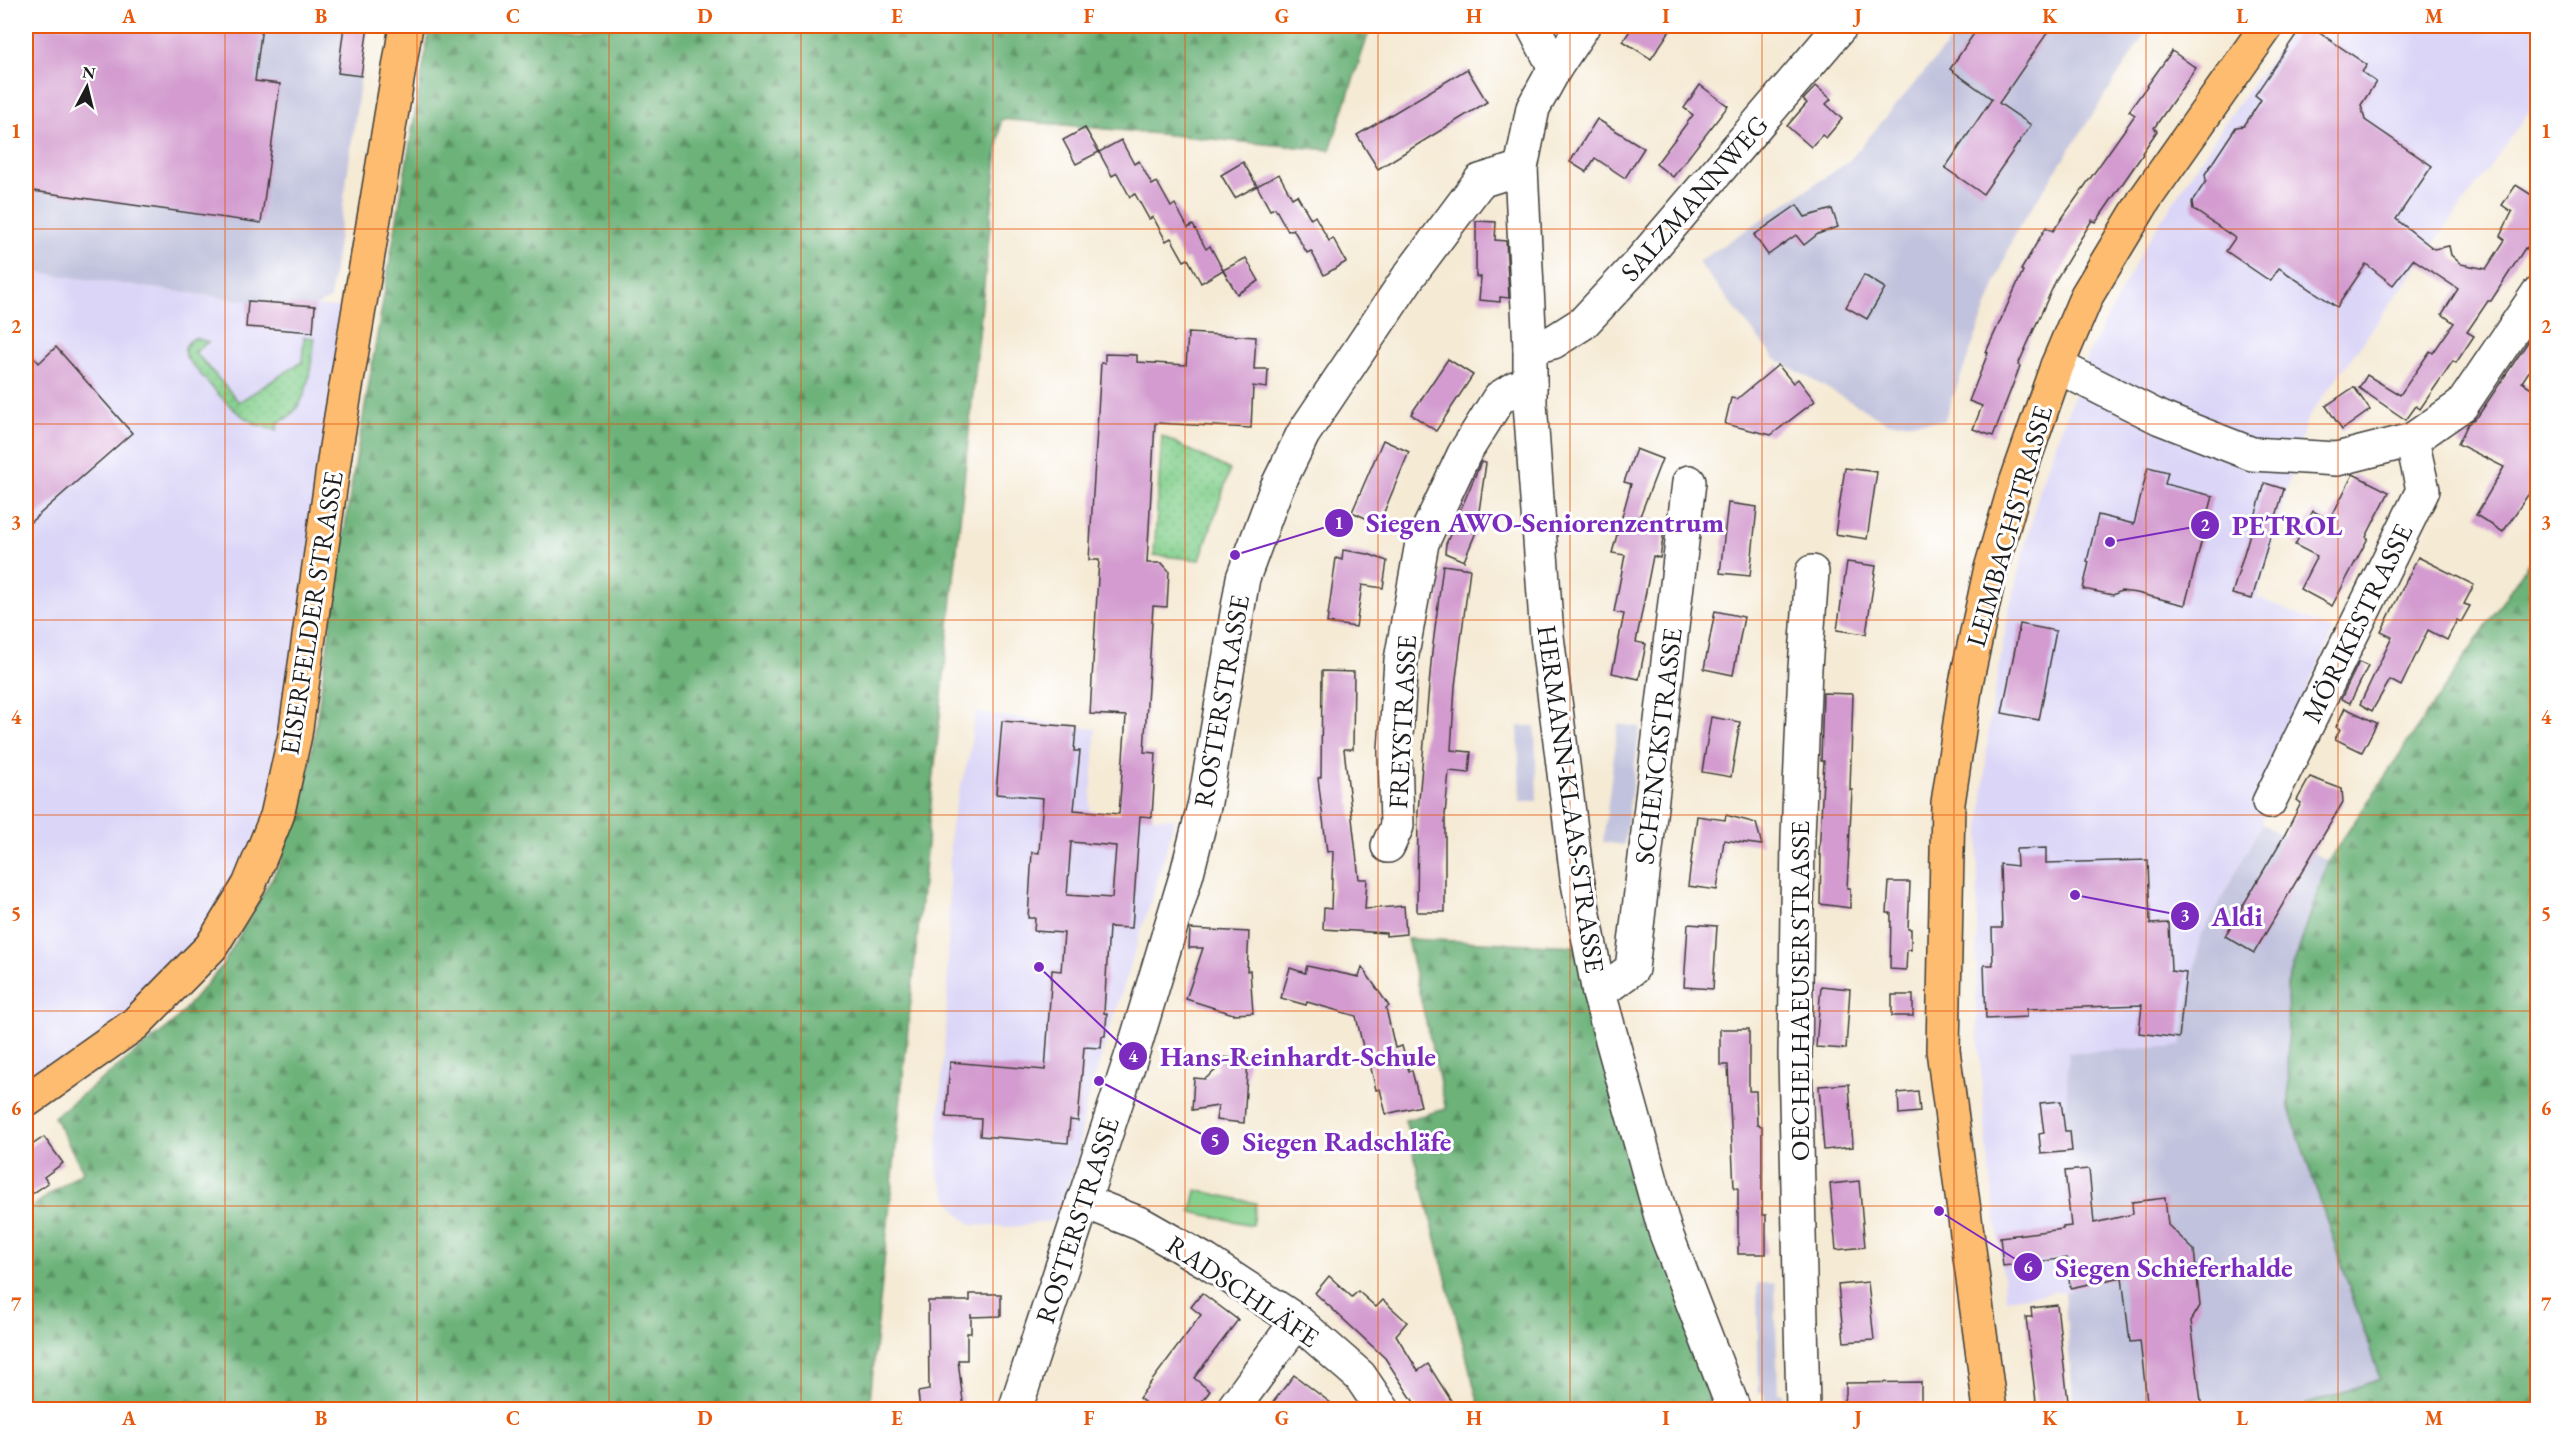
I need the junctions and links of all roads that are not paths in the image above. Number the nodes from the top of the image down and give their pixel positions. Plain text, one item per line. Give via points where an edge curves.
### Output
1 (406, 26) edge
2 (1533, 26) edge
3 (1582, 26) edge
4 (1841, 26) edge
5 (2267, 26) edge
6 (1555, 68) junction
7 (1521, 168) junction
8 (2538, 293) edge
9 (1530, 348) junction
10 (2057, 366) junction
11 (1530, 384) junction
12 (2412, 440) junction
13 (1689, 482) dead end
14 (1812, 572) dead end
15 (2269, 802) dead end
16 (1388, 846) dead end
17 (1599, 993) junction
18 (26, 1101) edge
19 (1083, 1201) junction
20 (1297, 1321) junction
21 (1015, 1410) edge
22 (1232, 1410) edge
23 (1383, 1410) edge
24 (1734, 1410) edge
25 (1803, 1410) edge
26 (1990, 1410) edge

1 - 18 main road, EISERFELDER STRASSE via 336,447 295,735 277,816 249,885 211,947 135,1024
2 - 6 street
3 - 6 street
4 - 9 street, SALZMANNWEG via 1583,323 1553,342
5 - 10 main road, LEIMBACHSTRASSE via 2139,209 2087,295
6 - 7 street via 1533,108
7 - 9 street, HERMANN-KLAAS-STRASSE
7 - 19 street, ROSTERSTRASSE via 1480,181 1409,276 1303,434 1276,489 1243,578 1204,802 1187,873
8 - 12 street via 2462,405
9 - 11 street, HERMANN-KLAAS-STRASSE
10 - 12 street via 2160,418 2252,454 2337,459
10 - 26 main road, LEIMBACHSTRASSE via 1990,572 1966,683 1948,802 1943,1050
11 - 16 street, FREYSTRASSE via 1499,398 1464,454 1422,543 1401,660 1395,751 1397,826
11 - 17 street, HERMANN-KLAAS-STRASSE via 1547,636 1577,878
12 - 15 street, MÖRIKESTRASSE via 2423,490
13 - 17 street, SCHENCKSTRASSE via 1632,969
14 - 25 street, OECHELHAEUSERSTRASSE via 1798,825 1794,1056
17 - 24 street, HERMANN-KLAAS-STRASSE via 1665,1231
19 - 20 street, RADSCHLÄFE via 1141,1224
19 - 21 street, ROSTERSTRASSE
20 - 22 street
20 - 23 street, RADSCHLÄFE via 1360,1376

